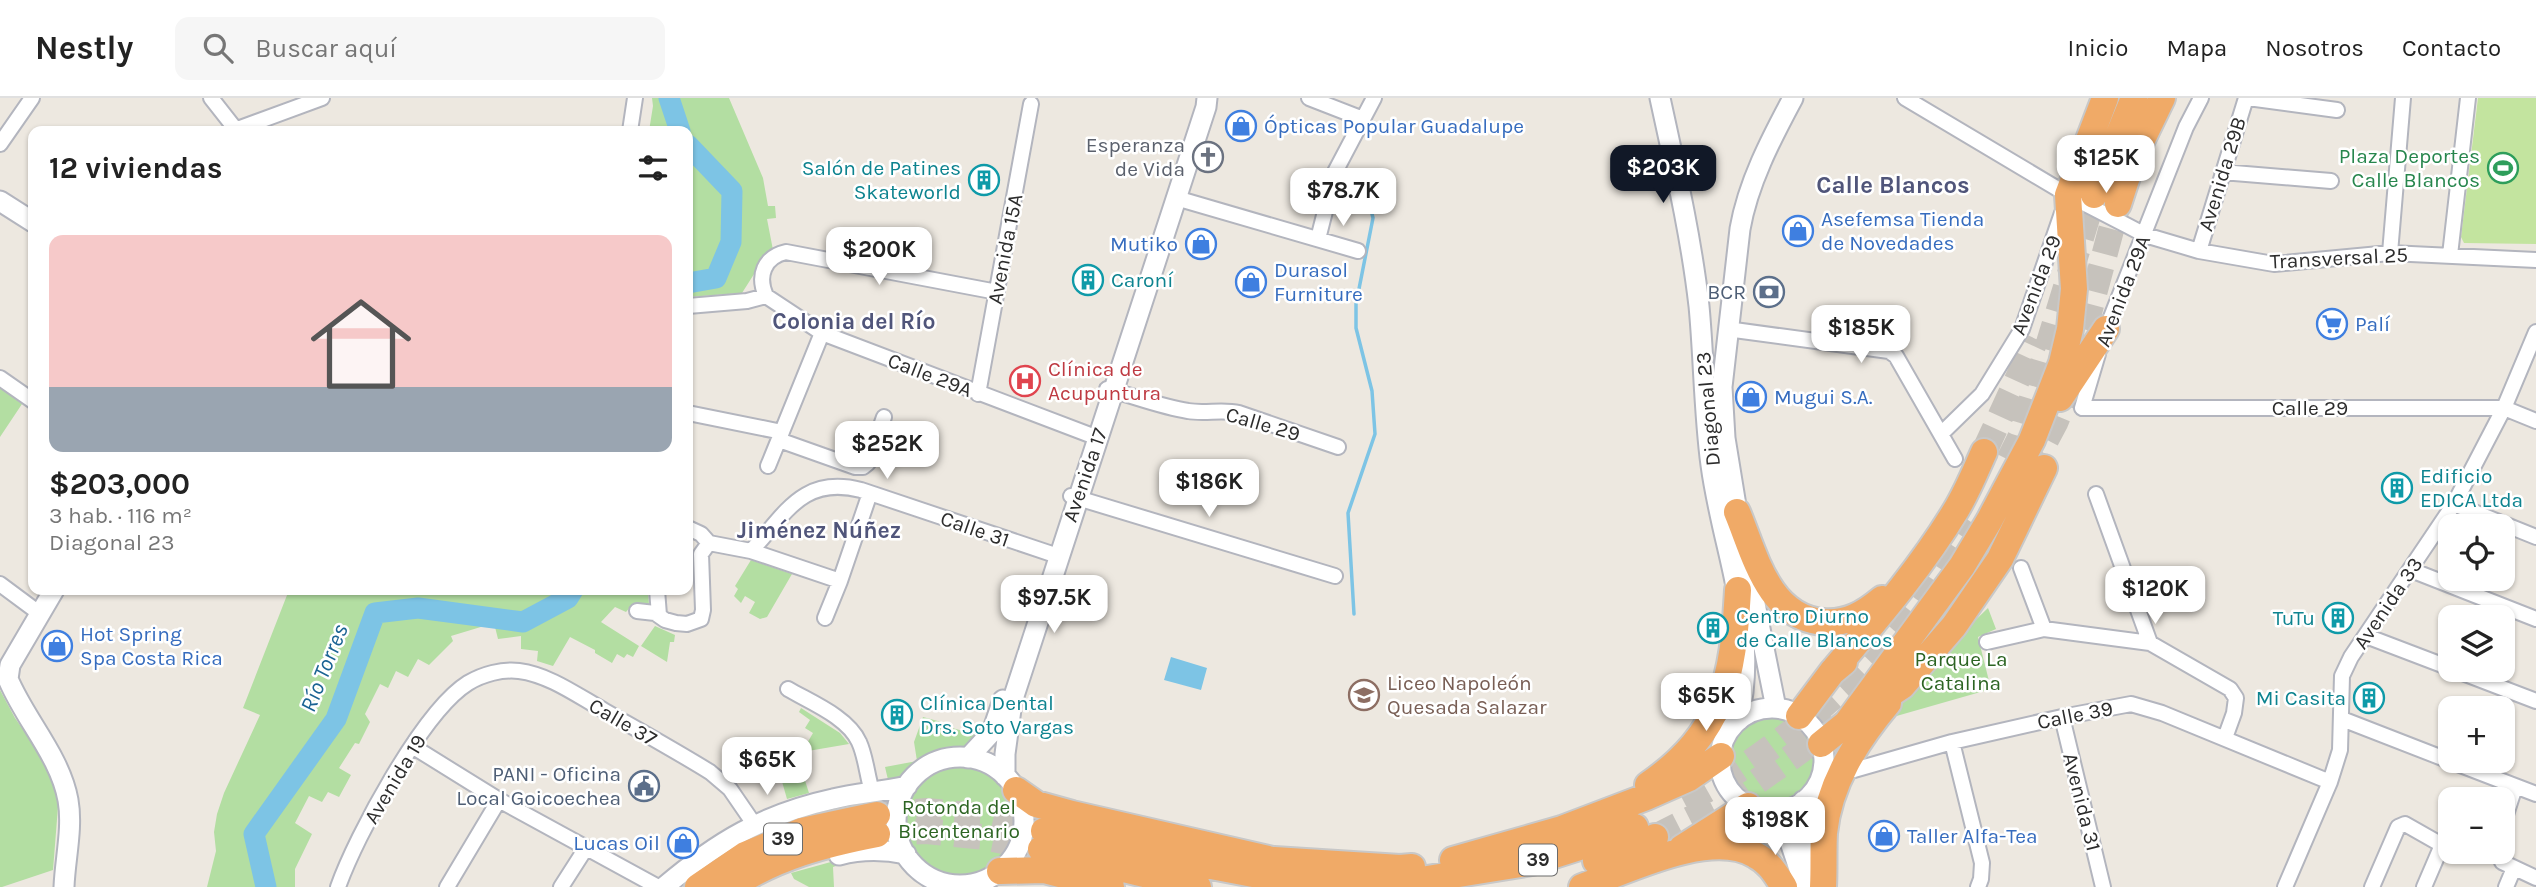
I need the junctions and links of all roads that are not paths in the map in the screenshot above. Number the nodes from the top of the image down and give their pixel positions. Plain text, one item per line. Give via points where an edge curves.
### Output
1 (32, 98) edge
2 (211, 98) edge
3 (322, 98) edge
4 (635, 98) edge
5 (1206, 98) edge
6 (1309, 98) edge
7 (1374, 98) edge
8 (1660, 98) edge
9 (1793, 98) edge
10 (1905, 98) edge
11 (2105, 98) edge
12 (2134, 98) edge
13 (2162, 98) edge
14 (2201, 98) edge
15 (2247, 98) edge
16 (2403, 98) edge
17 (2468, 98) edge
18 (1031, 104) dead end
19 (2337, 110) dead end
20 (1363, 119) junction
21 (231, 126) edge
22 (248, 126) edge
23 (631, 126) edge
24 (0, 144) edge
25 (2222, 172) junction
26 (2330, 181) dead end
27 (1176, 198) junction
28 (2093, 198) junction
29 (0, 201) edge
30 (28, 219) edge
31 (2145, 235) junction
32 (1318, 239) junction
33 (1359, 251) dead end
34 (2199, 251) junction
35 (2390, 253) junction
36 (2449, 255) junction
37 (2536, 260) edge
38 (997, 292) junction
39 (766, 296) junction
40 (693, 306) edge
41 (1727, 329) junction
42 (2106, 329) junction
43 (2536, 332) edge
44 (822, 333) junction
45 (0, 378) edge
46 (1110, 389) junction
47 (978, 394) junction
48 (28, 398) edge
49 (2082, 408) joint
50 (2504, 408) junction
51 (693, 414) edge
52 (884, 417) dead end
53 (2536, 421) edge
54 (1941, 434) junction
55 (780, 436) junction
56 (1094, 437) junction
57 (2032, 440) junction
58 (1338, 447) dead end
59 (1984, 452) tunnel mouth
60 (1955, 458) dead end
61 (768, 466) dead end
62 (859, 467) junction
63 (2044, 468) tunnel mouth
64 (852, 488) junction
65 (870, 493) junction
66 (2096, 494) dead end
67 (1074, 497) junction
68 (2454, 504) junction
69 (1737, 512) junction
70 (693, 530) edge
71 (2536, 537) edge
72 (709, 543) junction
73 (751, 551) junction
74 (1054, 555) junction
75 (1962, 566) junction
76 (2021, 568) dead end
77 (2411, 570) junction
78 (1335, 576) dead end
79 (1907, 578) junction
80 (840, 581) junction
81 (0, 584) edge
82 (1738, 590) junction
83 (51, 595) edge
84 (657, 595) edge
85 (637, 611) dead end
86 (39, 613) junction
87 (659, 615) junction
88 (825, 618) dead end
89 (2536, 619) edge
90 (2044, 629) junction
91 (2366, 636) junction
92 (1987, 642) dead end
93 (2150, 643) junction
94 (2438, 664) edge
95 (1832, 672) junction
96 (2486, 682) edge
97 (468, 683) joint
98 (1902, 686) junction
99 (788, 688) dead end
100 (2536, 701) edge
101 (1787, 712) junction
102 (2062, 717) junction
103 (2342, 719) junction
104 (1738, 721) junction
105 (1847, 723) junction
106 (2225, 738) junction
107 (1952, 742) junction
108 (1821, 744) junction
109 (412, 747) junction
110 (1721, 756) junction
111 (2438, 756) edge
112 (968, 758) junction
113 (1854, 770) dead end
114 (2481, 773) edge
115 (2330, 782) junction
116 (1010, 783) junction
117 (907, 786) junction
118 (2515, 786) joint
119 (2536, 794) edge
120 (499, 800) junction
121 (1803, 801) junction
122 (1757, 809) junction
123 (1606, 810) junction
124 (875, 814) junction
125 (754, 824) junction
126 (1654, 839) junction
127 (586, 848) junction
128 (1275, 860) junction
129 (911, 861) junction
130 (2506, 864) edge
131 (2514, 868) junction
132 (2536, 878) edge
133 (987, 880) edge
134 (1415, 881) junction
135 (64, 887) edge
136 (338, 887) edge
137 (447, 887) edge
138 (561, 887) edge
139 (658, 887) edge
140 (664, 887) edge
141 (698, 887) edge
142 (731, 887) edge
143 (757, 887) edge
144 (929, 887) edge
145 (1111, 887) edge
146 (1198, 887) edge
147 (1496, 887) edge
148 (1582, 887) edge
149 (1784, 887) edge
150 (1805, 887) edge
151 (1814, 887) edge
152 (1823, 887) edge
153 (1978, 887) edge
154 (2103, 887) edge
155 (2285, 887) edge
156 (2372, 887) edge
157 (2424, 887) edge
158 (2506, 887) edge

1 - 24 street
2 - 21 street
3 - 22 street
4 - 23 street
5 - 27 main road, Avenida 17
5 - 46 main road, Avenida 17 via 1200,104 1153,246
6 - 20 street
7 - 20 street
8 - 82 main road, Diagonal 23 via 1699,305 1711,465
9 - 41 main road via 1744,208
10 - 28 street, Transversal 25
11 - 28 highway
12 - 28 highway
13 - 28 highway via 2138,146
14 - 31 street, Avenida 29A
15 - 19 street
15 - 25 street, Avenida 29B
16 - 35 street
17 - 36 street
18 - 38 street, Avenida 15A
20 - 32 street via 1335,173
25 - 26 street
25 - 34 street, Avenida 29B
27 - 32 street
27 - 46 main road, Avenida 17
28 - 31 street, Transversal 25
28 - 54 street, Avenida 29 via 1982,394
28 - 57 highway via 2062,363
29 - 30 main road
31 - 34 street, Transversal 25
31 - 42 street, Avenida 29A
32 - 33 street
34 - 35 street, Transversal 25 via 2274,264
35 - 36 street, Transversal 25
36 - 37 street, Transversal 25
38 - 39 street via 786,252 776,254 761,274
38 - 47 street, Avenida 15A
39 - 40 street
39 - 44 street, Calle 29A
41 - 54 street via 1889,351
41 - 69 main road via 1723,416
42 - 49 street, Avenida 29A
42 - 57 highway
43 - 50 street, Avenida 33
44 - 47 street, Calle 29A
44 - 55 street
45 - 48 street
46 - 56 main road, Avenida 17
46 - 58 street, Calle 29 via 1180,410 1239,413
47 - 56 street, Calle 29A
49 - 50 street, Calle 29
50 - 53 street, Calle 29
50 - 68 street, Avenida 33
51 - 55 street
52 - 62 street via 868,463
54 - 60 street
55 - 61 street
55 - 62 street
56 - 67 main road, Avenida 17
57 - 75 highway
59 - 79 highway via 1956,510
62 - 64 street
63 - 98 highway via 2000,559 1976,596
64 - 65 street, Calle 31
64 - 73 street, Calle 31 via 823,489 795,500
65 - 74 street, Calle 31
65 - 80 street
66 - 93 street
67 - 74 main road, Avenida 17
67 - 78 street
68 - 71 street
68 - 77 street, Avenida 33
69 - 79 highway via 1769,587 1794,615 1830,623 1852,619
69 - 101 main road
70 - 72 street
72 - 73 street
72 - 87 street via 701,554 701,619 676,623
73 - 80 street
74 - 112 main road, Avenida 17 via 996,723
74 - 116 main road, Avenida 17 via 1012,702 1005,754
75 - 95 highway
75 - 105 highway
76 - 90 street
77 - 89 street
77 - 91 street, Avenida 33
79 - 95 highway
80 - 88 street
81 - 86 street
82 - 104 main road, Diagonal 23 via 1747,666
82 - 123 highway via 1729,677 1706,728 1666,773
83 - 86 main road
84 - 87 street
85 - 87 street
86 - 135 main road via 10,666 8,679 63,782 69,820
90 - 92 street
90 - 93 street
91 - 94 street
91 - 103 street, Avenida 33 via 2342,676
93 - 106 street via 2230,689 2236,698
95 - 101 highway
96 - 100 street
97 - 109 street, Avenida 19 via 441,708
97 - 125 street, Calle 37 via 517,670 561,685 710,772 730,789
98 - 105 highway
98 - 152 highway via 1871,723 1835,786 1824,833
99 - 124 street via 851,731 862,749
101 - 104 main road via 1756,711
101 - 108 main road via 1812,728
102 - 106 street, Calle 39 via 2131,704
102 - 107 street, Calle 39
102 - 154 street, Avenida 31
103 - 111 street
103 - 115 street, Avenida 33 via 2340,750
104 - 110 main road via 1726,736
105 - 108 highway
106 - 115 street, Calle 39
107 - 113 street, Calle 39
107 - 153 street via 1982,863
108 - 121 main road via 1822,771
109 - 120 street
109 - 136 street, Avenida 19 via 358,841
110 - 122 main road via 1732,793
110 - 123 highway via 1689,778
112 - 116 main road via 988,764
112 - 117 main road via 933,763
114 - 118 street
115 - 155 street, Avenida 33
116 - 128 highway via 1036,804
116 - 133 main road via 1023,811 1023,833 1014,854
117 - 124 main road
117 - 129 main road via 896,823
118 - 119 street
120 - 127 street
120 - 137 street
121 - 122 main road via 1786,810
121 - 151 main road
122 - 126 highway
122 - 150 main road via 1787,830
123 - 128 highway via 1562,829 1442,863 1400,869
124 - 125 main road via 811,804
124 - 141 highway, 39 via 802,831 746,855
124 - 142 highway, 39 via 836,842 771,864
125 - 140 main road via 699,857
126 - 134 highway, 39 via 1578,848 1532,862
126 - 147 highway, 39 via 1598,861
126 - 148 highway
126 - 149 highway via 1743,850 1764,861
127 - 138 street
127 - 139 street
128 - 134 highway
129 - 133 main road via 946,884
129 - 143 main road via 885,850 858,850 810,863
129 - 144 main road
130 - 131 street
131 - 132 street
131 - 158 street
133 - 145 highway via 1044,870
134 - 146 highway, 39 via 1357,886 1290,881 1138,852 1042,840
156 - 157 street via 2399,827 2405,824 2442,845

